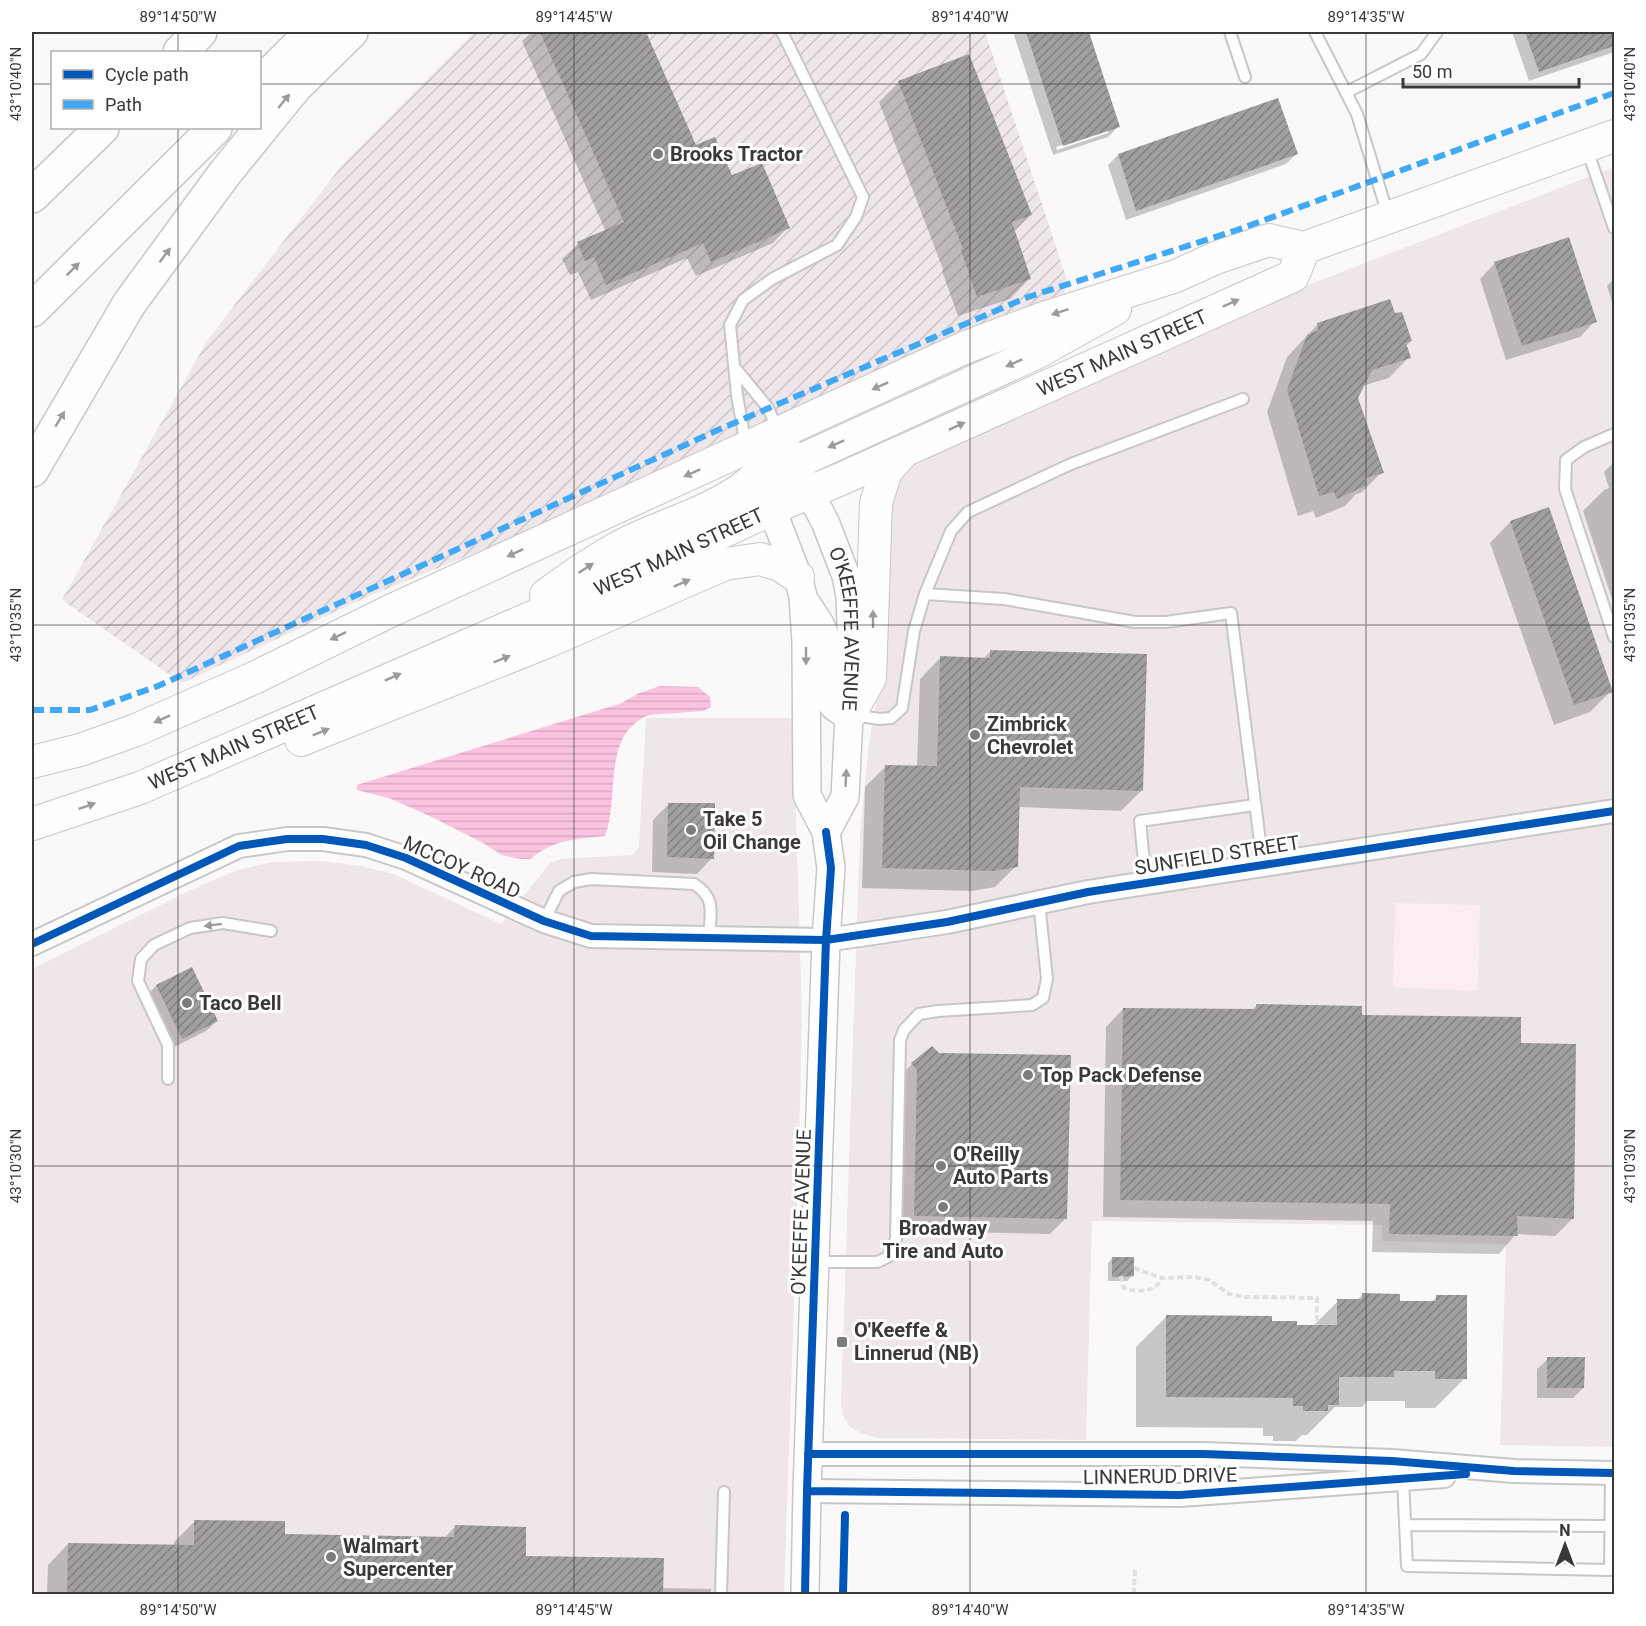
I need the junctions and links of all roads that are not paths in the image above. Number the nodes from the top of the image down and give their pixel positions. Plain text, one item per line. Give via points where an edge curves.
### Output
1 (312, 32) edge
2 (351, 32) edge
3 (783, 32) edge
4 (1230, 32) edge
5 (1315, 32) edge
6 (1437, 32) edge
7 (1245, 77) dead end
8 (261, 83) edge
9 (1347, 93) junction
10 (79, 129) edge
11 (101, 129) edge
12 (214, 129) edge
13 (1614, 136) edge
14 (1585, 146) junction
15 (32, 168) edge
16 (32, 196) edge
17 (1388, 218) junction
18 (1614, 228) edge
19 (1304, 248) junction
20 (1176, 276) junction
21 (32, 310) edge
22 (736, 369) junction
23 (1243, 399) dead end
24 (780, 433) junction
25 (1614, 434) edge
26 (904, 451) junction
27 (752, 462) junction
28 (795, 463) junction
29 (32, 470) edge
30 (810, 492) junction
31 (773, 509) junction
32 (800, 587) junction
33 (925, 594) junction
34 (505, 628) junction
35 (1614, 638) edge
36 (850, 714) junction
37 (224, 752) junction
38 (32, 762) edge
39 (1255, 805) junction
40 (1614, 811) edge
41 (32, 824) edge
42 (826, 832) junction
43 (1263, 865) junction
44 (1146, 883) junction
45 (1039, 902) junction
46 (544, 921) junction
47 (271, 931) dead end
48 (710, 938) junction
49 (826, 940) junction
50 (32, 944) edge
51 (168, 1079) dead end
52 (816, 1262) junction
53 (808, 1454) junction
54 (1514, 1471) junction
55 (1613, 1473) edge
56 (1403, 1479) junction
57 (807, 1491) junction
58 (724, 1492) dead end
59 (1405, 1525) junction
60 (1610, 1526) junction
61 (721, 1594) edge
62 (805, 1594) edge

1 - 8 highway
29 -> 2 highway via 129,304 288,96
3 - 22 lane via 862,197 856,217 837,245 772,279 742,300 730,325
4 - 7 lane
5 - 9 lane
6 - 9 lane via 1421,54
9 - 17 lane
10 - 15 highway
11 - 16 highway
21 -> 12 highway
13 - 14 main road
14 - 17 main road
14 - 18 lane
17 - 19 main road
19 - 20 main road via 1269,240
26 -> 19 main road, WEST MAIN STREET via 1293,276
20 -> 24 main road via 966,347
20 -> 28 main road via 1036,353
22 - 24 lane via 768,408
22 - 27 lane via 737,395
23 - 33 lane via 1071,464 968,512 951,531
24 - 27 main road
24 - 28 street, O'KEEFFE AVENUE
25 - 35 lane via 1566,460 1565,489
26 - 30 main road, WEST MAIN STREET
36 -> 26 main road via 870,678 876,503 886,471
27 - 31 street, O'KEEFFE AVENUE
34 -> 27 main road via 556,588 620,547 717,504 739,490
27 -> 38 main road via 599,514 157,721 80,750
28 - 30 street, O'KEEFFE AVENUE
28 - 31 main road via 776,488
30 - 31 main road, WEST MAIN STREET
30 - 36 street, O'KEEFFE AVENUE via 833,542 850,596
31 - 32 street, O'KEEFFE AVENUE
31 - 34 main road, WEST MAIN STREET
32 - 36 street via 825,636 825,671 831,703 840,712
37 -> 32 main road via 284,747 549,641 725,564 760,559 780,564
32 -> 42 street, O'KEEFFE AVENUE via 806,643 807,795
33 - 36 lane via 914,631 902,708 891,718
33 - 39 lane via 1004,599 1135,622 1230,613
37 -> 34 main road, WEST MAIN STREET
42 -> 36 street, O'KEEFFE AVENUE via 844,797
41 -> 37 main road, WEST MAIN STREET via 140,788
39 - 43 lane
39 - 44 lane via 1140,821
40 - 43 street, SUNFIELD STREET
42 - 49 street, O'KEEFFE AVENUE via 831,868
43 - 44 street, SUNFIELD STREET
44 - 45 street, SUNFIELD STREET
45 - 49 street, SUNFIELD STREET via 947,922
45 - 52 lane via 1047,979 1043,998 1032,1005 919,1014 904,1030 900,1040 896,1239 888,1257 877,1262
46 - 48 street, MCCOY ROAD via 591,936
46 - 48 lane via 559,891 574,882 591,879 694,884 711,900
46 - 50 street, MCCOY ROAD via 406,858 366,845 323,839 287,840 239,846
47 -> 51 lane via 223,923 190,928 154,945 141,959 138,981 168,1045
48 - 49 street, MCCOY ROAD
49 - 52 street, O'KEEFFE AVENUE
52 - 53 street, O'KEEFFE AVENUE
53 - 54 street, LINNERUD DRIVE via 1204,1454 1392,1461
53 - 57 street, O'KEEFFE AVENUE
54 - 55 street, LINNERUD DRIVE
54 - 56 street, LINNERUD DRIVE
55 - 60 lane
56 - 57 street, LINNERUD DRIVE via 1180,1495
56 - 59 lane
57 - 62 street, O'KEEFFE AVENUE
58 - 61 lane
59 - 60 lane
59 - 60 lane via 1407,1566 1610,1570

